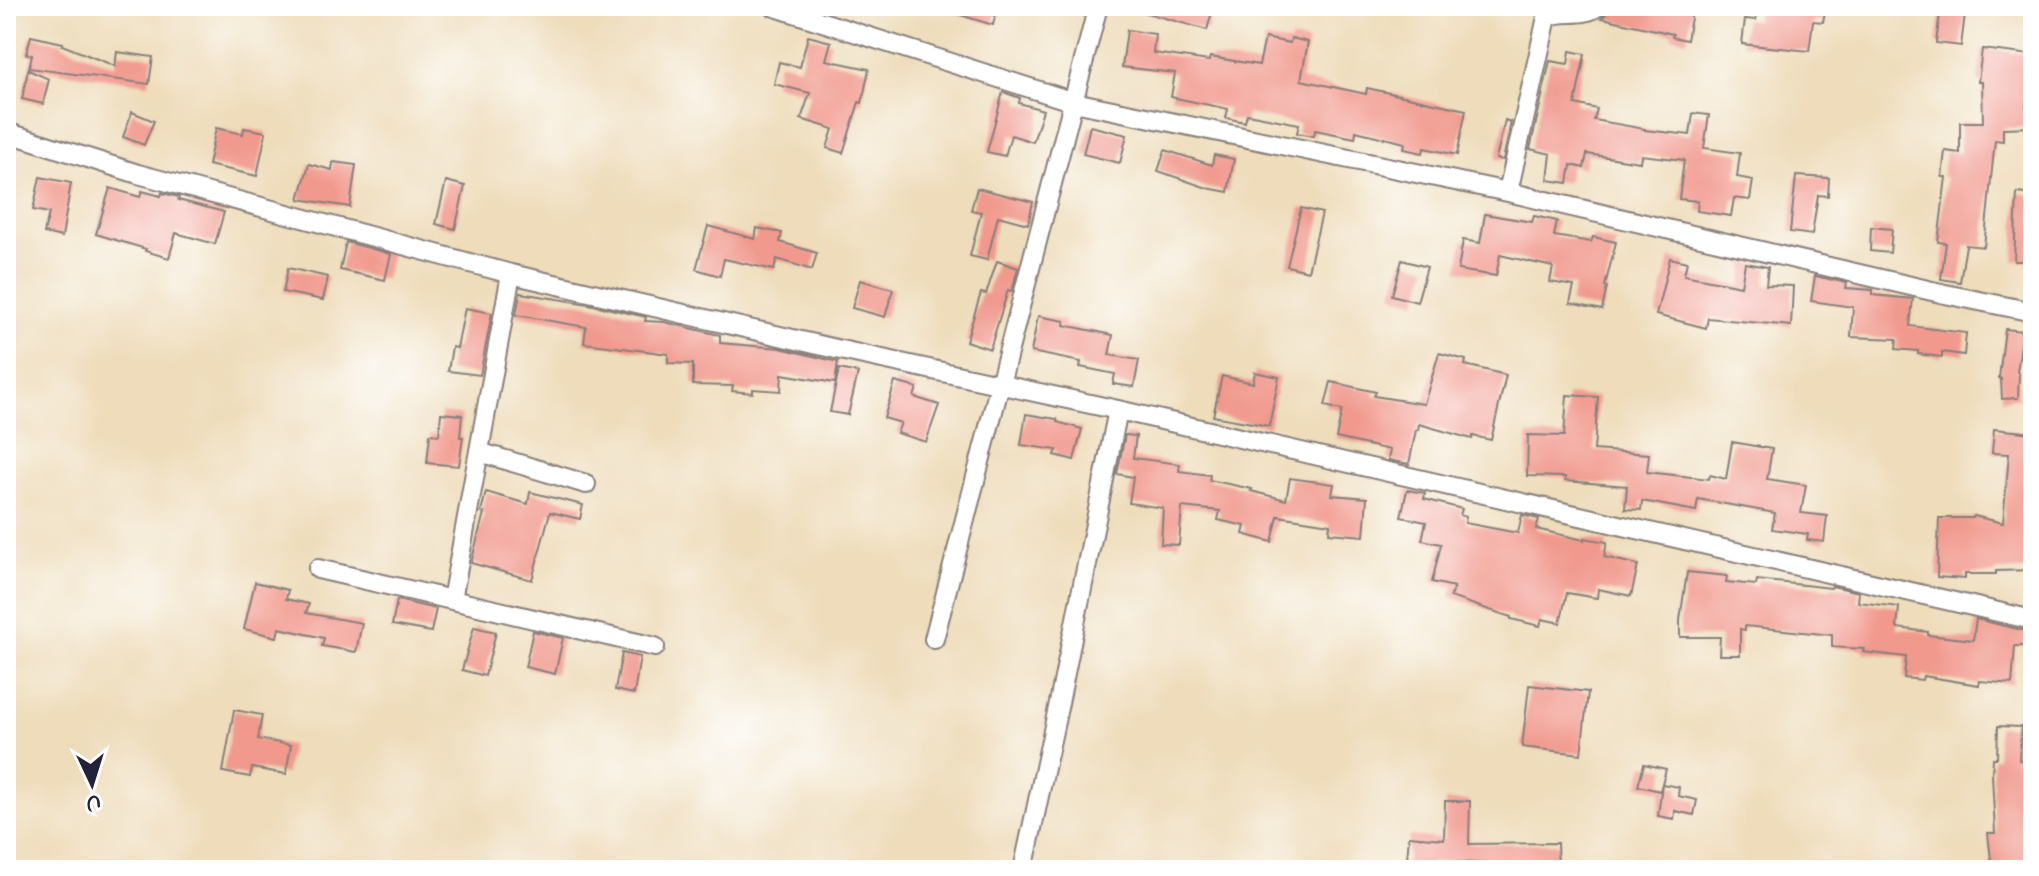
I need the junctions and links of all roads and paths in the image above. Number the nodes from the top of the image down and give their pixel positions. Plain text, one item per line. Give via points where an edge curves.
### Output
1 (772, 6) edge
2 (1098, 6) edge
3 (1598, 6) edge
4 (1074, 102) junction
5 (6, 132) edge
6 (1508, 192) junction
7 (511, 274) junction
8 (2033, 312) edge
9 (1001, 385) junction
10 (1118, 410) junction
11 (479, 452) junction
12 (586, 484) dead end
13 (318, 569) dead end
14 (452, 600) junction
15 (2033, 620) edge
16 (934, 639) dead end
17 (655, 647) dead end
18 (1023, 870) edge

1 - 4 street
2 - 4 street
3 - 6 street via 1547,17
4 - 6 street
4 - 9 street
5 - 7 street via 138,174
6 - 8 street
7 - 9 street
7 - 11 street
9 - 10 street
9 - 16 street
10 - 15 street
10 - 18 street
11 - 12 street
11 - 14 street
13 - 14 street
14 - 17 street

